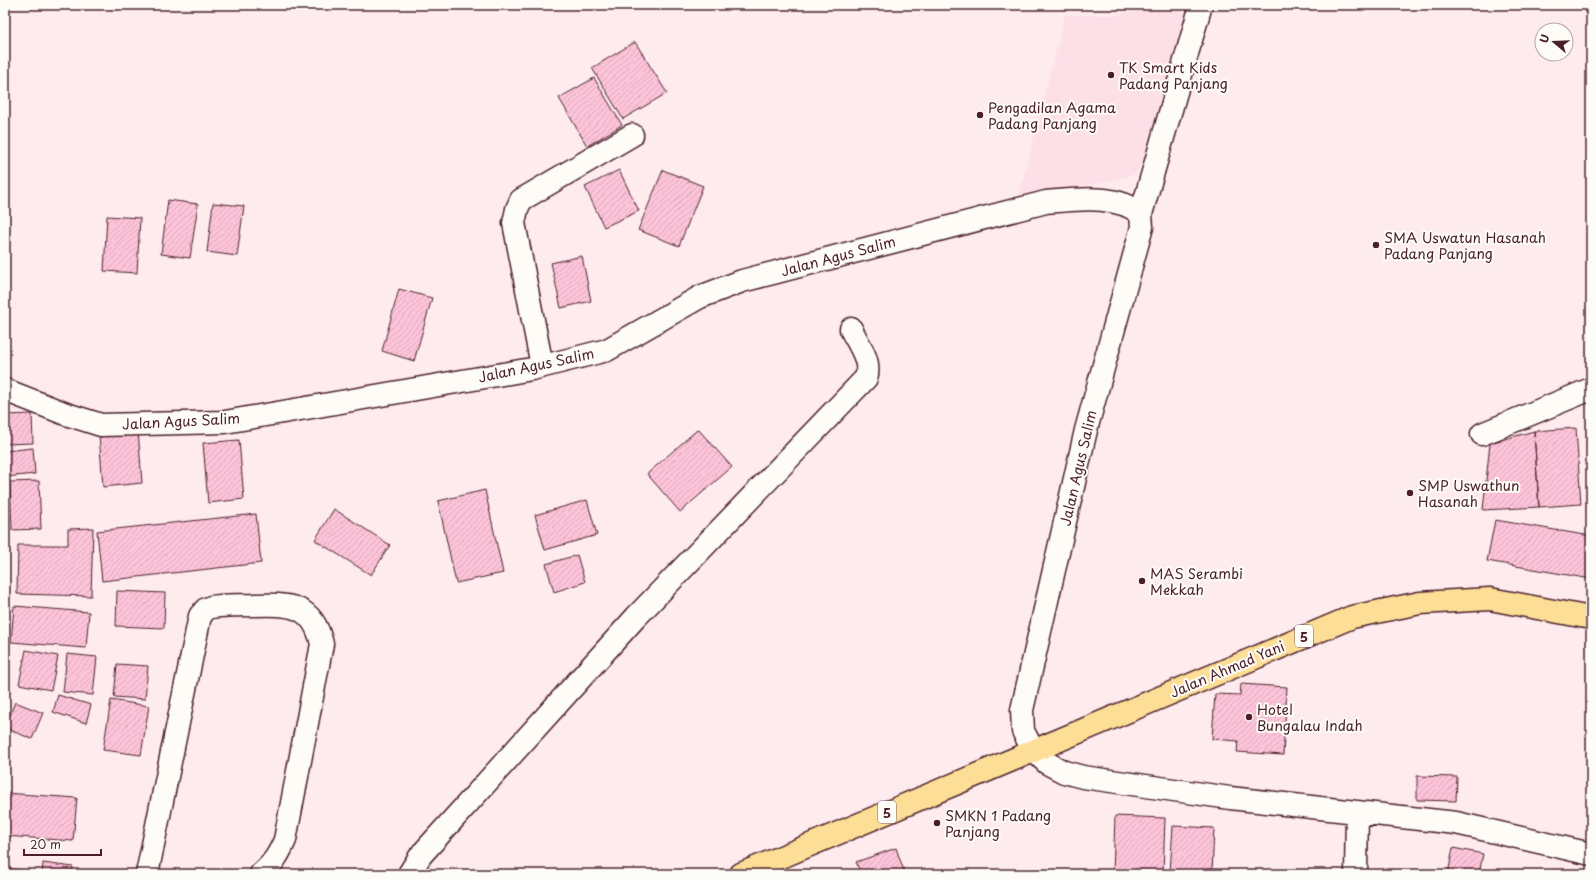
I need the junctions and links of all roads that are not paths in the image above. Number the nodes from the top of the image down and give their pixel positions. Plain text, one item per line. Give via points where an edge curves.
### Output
1 (1201, 5) edge
2 (632, 135) dead end
3 (1141, 214) junction
4 (851, 329) dead end
5 (542, 366) junction
6 (1591, 389) edge
7 (5, 390) edge
8 (1482, 434) dead end
9 (1591, 618) edge
10 (1033, 750) junction
11 (1357, 812) junction
12 (1591, 854) edge
13 (773, 868) edge
14 (147, 874) edge
15 (261, 874) edge
16 (409, 874) edge
17 (741, 874) edge
18 (1356, 874) edge

1 - 3 street
2 - 5 street via 521,200 517,209 514,222
3 - 5 street, Jalan Agus Salim via 1130,207 1095,198 1046,202 742,281 700,297 607,350
3 - 10 street, Jalan Agus Salim via 1142,227 1086,430 1022,710 1023,731
4 - 16 street via 866,358 866,378 636,617 421,855
5 - 7 street, Jalan Agus Salim via 225,422 102,425
6 - 8 street
9 - 10 highway, Jalan Ahmad Yani / 5 via 1490,599 1420,603 1352,616
10 - 11 street via 1047,763 1064,772 1083,777 1230,798
10 - 13 highway, 5
11 - 12 street via 1456,822
11 - 18 street
13 - 17 highway, 5
14 - 15 street via 200,616 211,607 283,604 297,608 311,619 322,644 285,840 278,856

